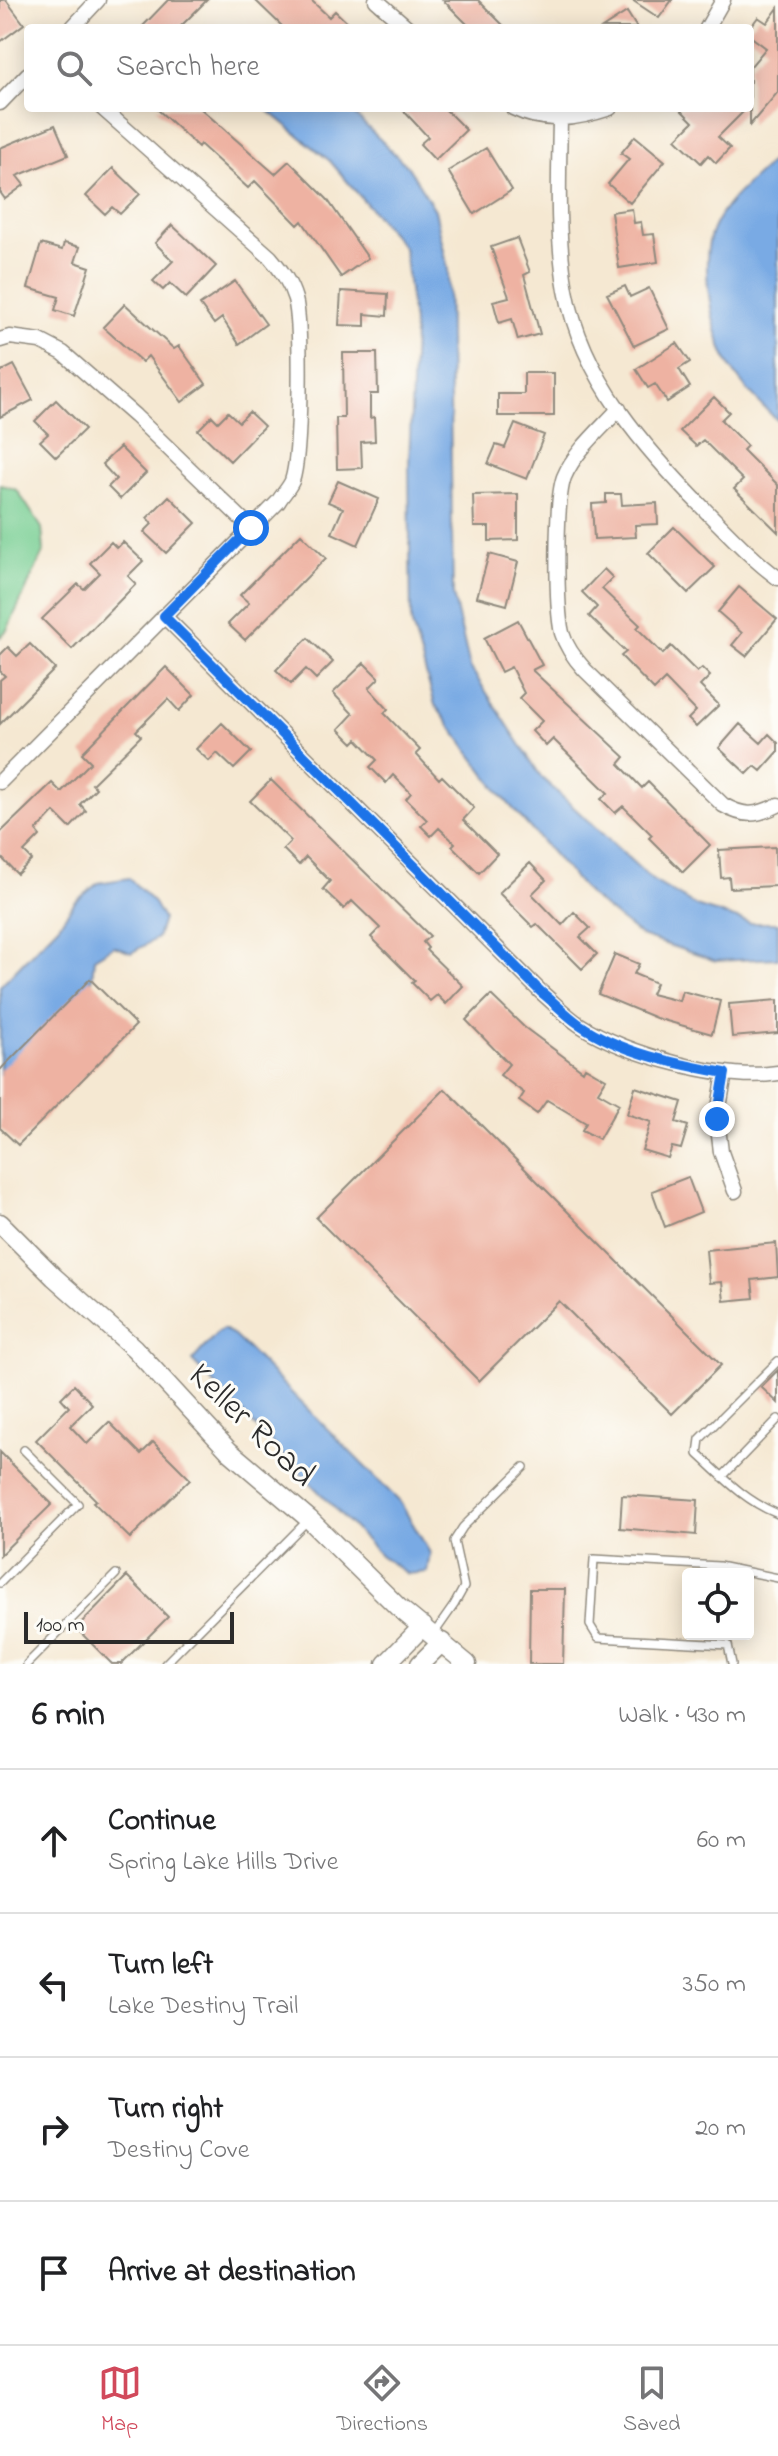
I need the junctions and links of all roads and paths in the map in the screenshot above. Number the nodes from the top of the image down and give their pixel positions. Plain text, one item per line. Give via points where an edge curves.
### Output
1 (98, 0) edge
2 (376, 0) edge
3 (723, 0) edge
4 (76, 24) edge
5 (403, 24) edge
6 (709, 24) edge
7 (24, 78) edge
8 (0, 103) edge
9 (107, 112) edge
10 (522, 112) edge
11 (593, 112) edge
12 (560, 120) junction
13 (0, 340) edge
14 (619, 409) junction
15 (251, 528) junction
16 (778, 578) edge
17 (164, 616) junction
18 (0, 782) edge
19 (778, 805) edge
20 (725, 1073) junction
21 (778, 1073) edge
22 (735, 1191) dead end
23 (0, 1223) edge
24 (776, 1367) edge
25 (778, 1419) edge
26 (24, 1450) dead end
27 (524, 1467) dead end
28 (722, 1477) junction
29 (778, 1514) edge
30 (309, 1519) junction
31 (696, 1568) edge
32 (116, 1574) dead end
33 (754, 1575) edge
34 (778, 1578) edge
35 (0, 1583) edge
36 (433, 1634) junction
37 (728, 1640) edge
38 (728, 1645) junction
39 (27, 1664) edge
40 (165, 1664) edge
41 (386, 1664) edge
42 (420, 1664) edge
43 (467, 1664) edge
44 (732, 1664) edge

1 - 4 street
2 - 5 street
3 - 6 street
7 - 8 street
9 - 15 street via 287,278 299,327 296,458 291,482
10 - 12 street
11 - 12 street
12 - 14 street via 559,235 567,293 592,363
13 - 15 street via 40,341 63,353
14 - 16 street via 657,461
14 - 19 street via 564,478 558,607 563,635 585,670 723,805 740,814 760,814
15 - 17 street
17 - 18 street
17 - 20 street via 579,1025 673,1063
20 - 21 street
20 - 22 street via 717,1119 721,1152
23 - 30 street, Keller Road via 134,1348 229,1451
24 - 28 lane via 700,1439 698,1454
25 - 28 lane
26 - 35 lane via 78,1504
27 - 36 lane via 454,1541 464,1587
28 - 29 lane via 757,1506
30 - 36 street, Keller Road via 398,1607
30 - 40 lane
31 - 38 lane via 594,1559 590,1625 598,1638
32 - 39 lane
33 - 34 lane
36 - 41 street
36 - 42 street
36 - 43 street, Keller Road
37 - 38 lane
38 - 44 lane

